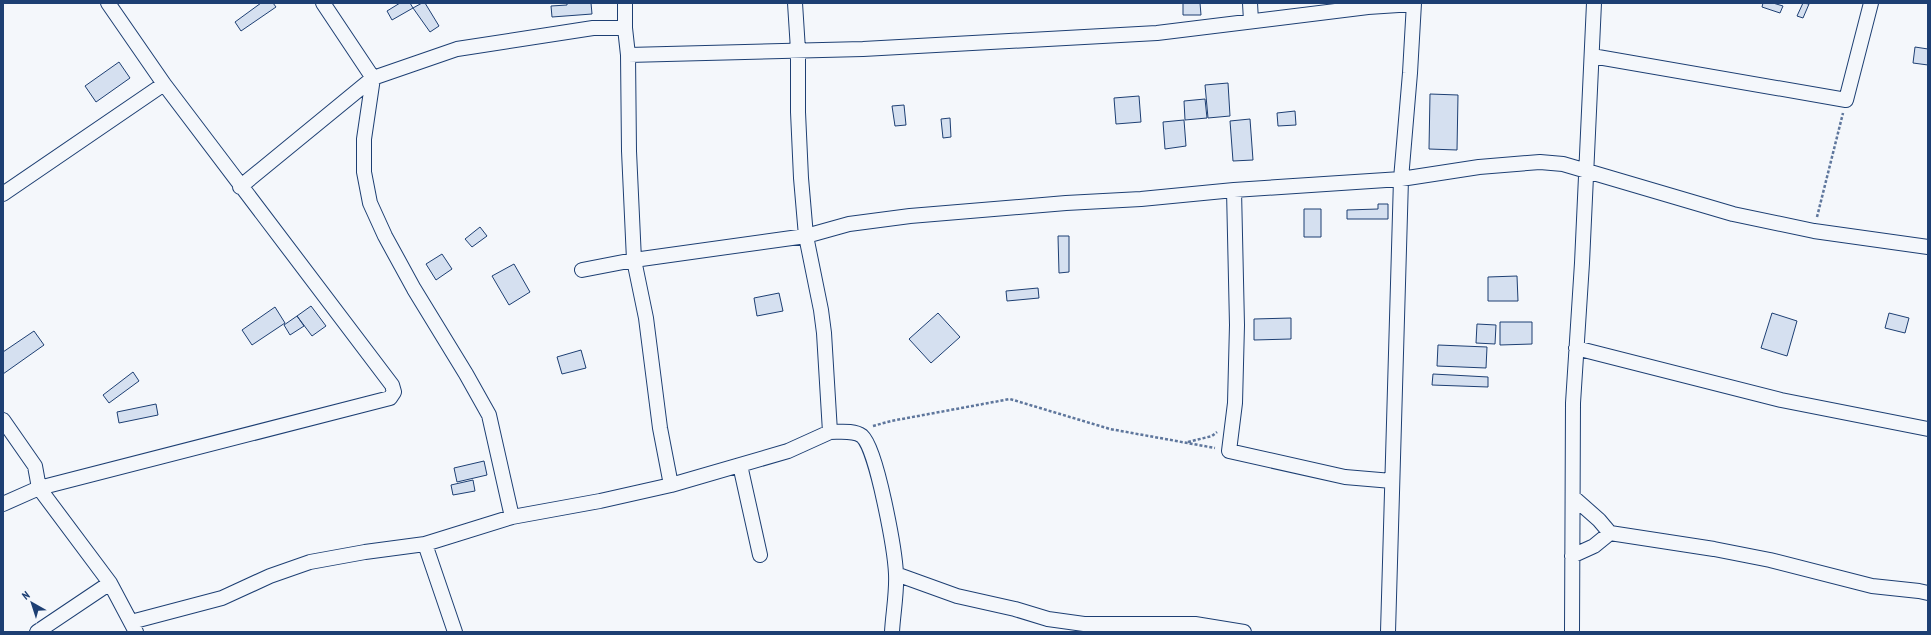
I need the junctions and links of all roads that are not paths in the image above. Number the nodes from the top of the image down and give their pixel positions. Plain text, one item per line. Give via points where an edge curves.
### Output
1 (108, 3) edge
2 (323, 3) edge
3 (625, 3) edge
4 (795, 3) edge
5 (1250, 3) edge
6 (1414, 3) edge
7 (1594, 3) edge
8 (1871, 3) edge
9 (1251, 21) junction
10 (625, 28) junction
11 (798, 50) junction
12 (628, 55) junction
13 (1592, 56) junction
14 (373, 78) junction
15 (164, 84) junction
16 (1586, 172) junction
17 (1401, 179) junction
18 (240, 187) junction
19 (1234, 190) junction
20 (3, 194) edge
21 (806, 236) junction
22 (1928, 247) edge
23 (634, 260) junction
24 (582, 270) dead end
25 (1576, 348) junction
26 (3, 420) edge
27 (1928, 429) edge
28 (830, 432) junction
29 (740, 465) junction
30 (1392, 481) junction
31 (671, 485) junction
32 (39, 488) junction
33 (1573, 497) junction
34 (3, 504) edge
35 (512, 517) junction
36 (1610, 533) junction
37 (425, 544) junction
38 (760, 555) dead end
39 (1572, 556) junction
40 (896, 574) junction
41 (110, 583) junction
42 (1928, 593) edge
43 (1056, 626) edge
44 (134, 627) edge
45 (1221, 630) edge
46 (37, 632) edge
47 (455, 632) edge
48 (892, 632) edge
49 (1244, 632) edge
50 (1388, 632) edge
51 (1572, 632) edge

1 - 15 street
2 - 14 street
3 - 10 street
4 - 11 street
5 - 9 street
6 - 9 street
6 - 17 street
7 - 13 street
8 - 13 street via 1846,100
9 - 11 street via 1157,33 863,49
10 - 12 street
10 - 14 street via 593,28 457,49
11 - 12 street
11 - 21 street via 798,112
12 - 23 street
13 - 16 street
14 - 18 street
14 - 35 street via 364,139 364,172 370,203 414,289 489,415
15 - 18 street
15 - 20 street
16 - 17 street via 1563,164 1540,162 1479,167
16 - 22 street via 1733,214 1814,231
16 - 25 street
17 - 19 street
17 - 30 street
18 - 32 street via 392,385 394,392 390,398
19 - 21 street via 910,216 849,224
19 - 30 street via 1235,403 1229,451 1345,476
21 - 23 street
21 - 28 street via 821,310
23 - 24 street
23 - 31 street via 646,318 660,428
25 - 27 street via 1781,400
25 - 33 street
26 - 32 street via 32,460
28 - 29 street via 788,451
28 - 40 street via 853,432 868,443 886,505
29 - 31 street
29 - 38 street
30 - 50 street
31 - 35 street
32 - 34 street
32 - 41 street
33 - 36 street
33 - 39 street
35 - 37 street
36 - 39 street via 1594,546
36 - 42 street via 1714,549 1770,560 1872,586
37 - 44 street via 310,562 270,576 222,598
37 - 47 street
39 - 51 street
40 - 43 street via 956,596 1015,609
40 - 48 street
41 - 44 street
41 - 46 street
43 - 45 street via 1195,624
45 - 49 street

